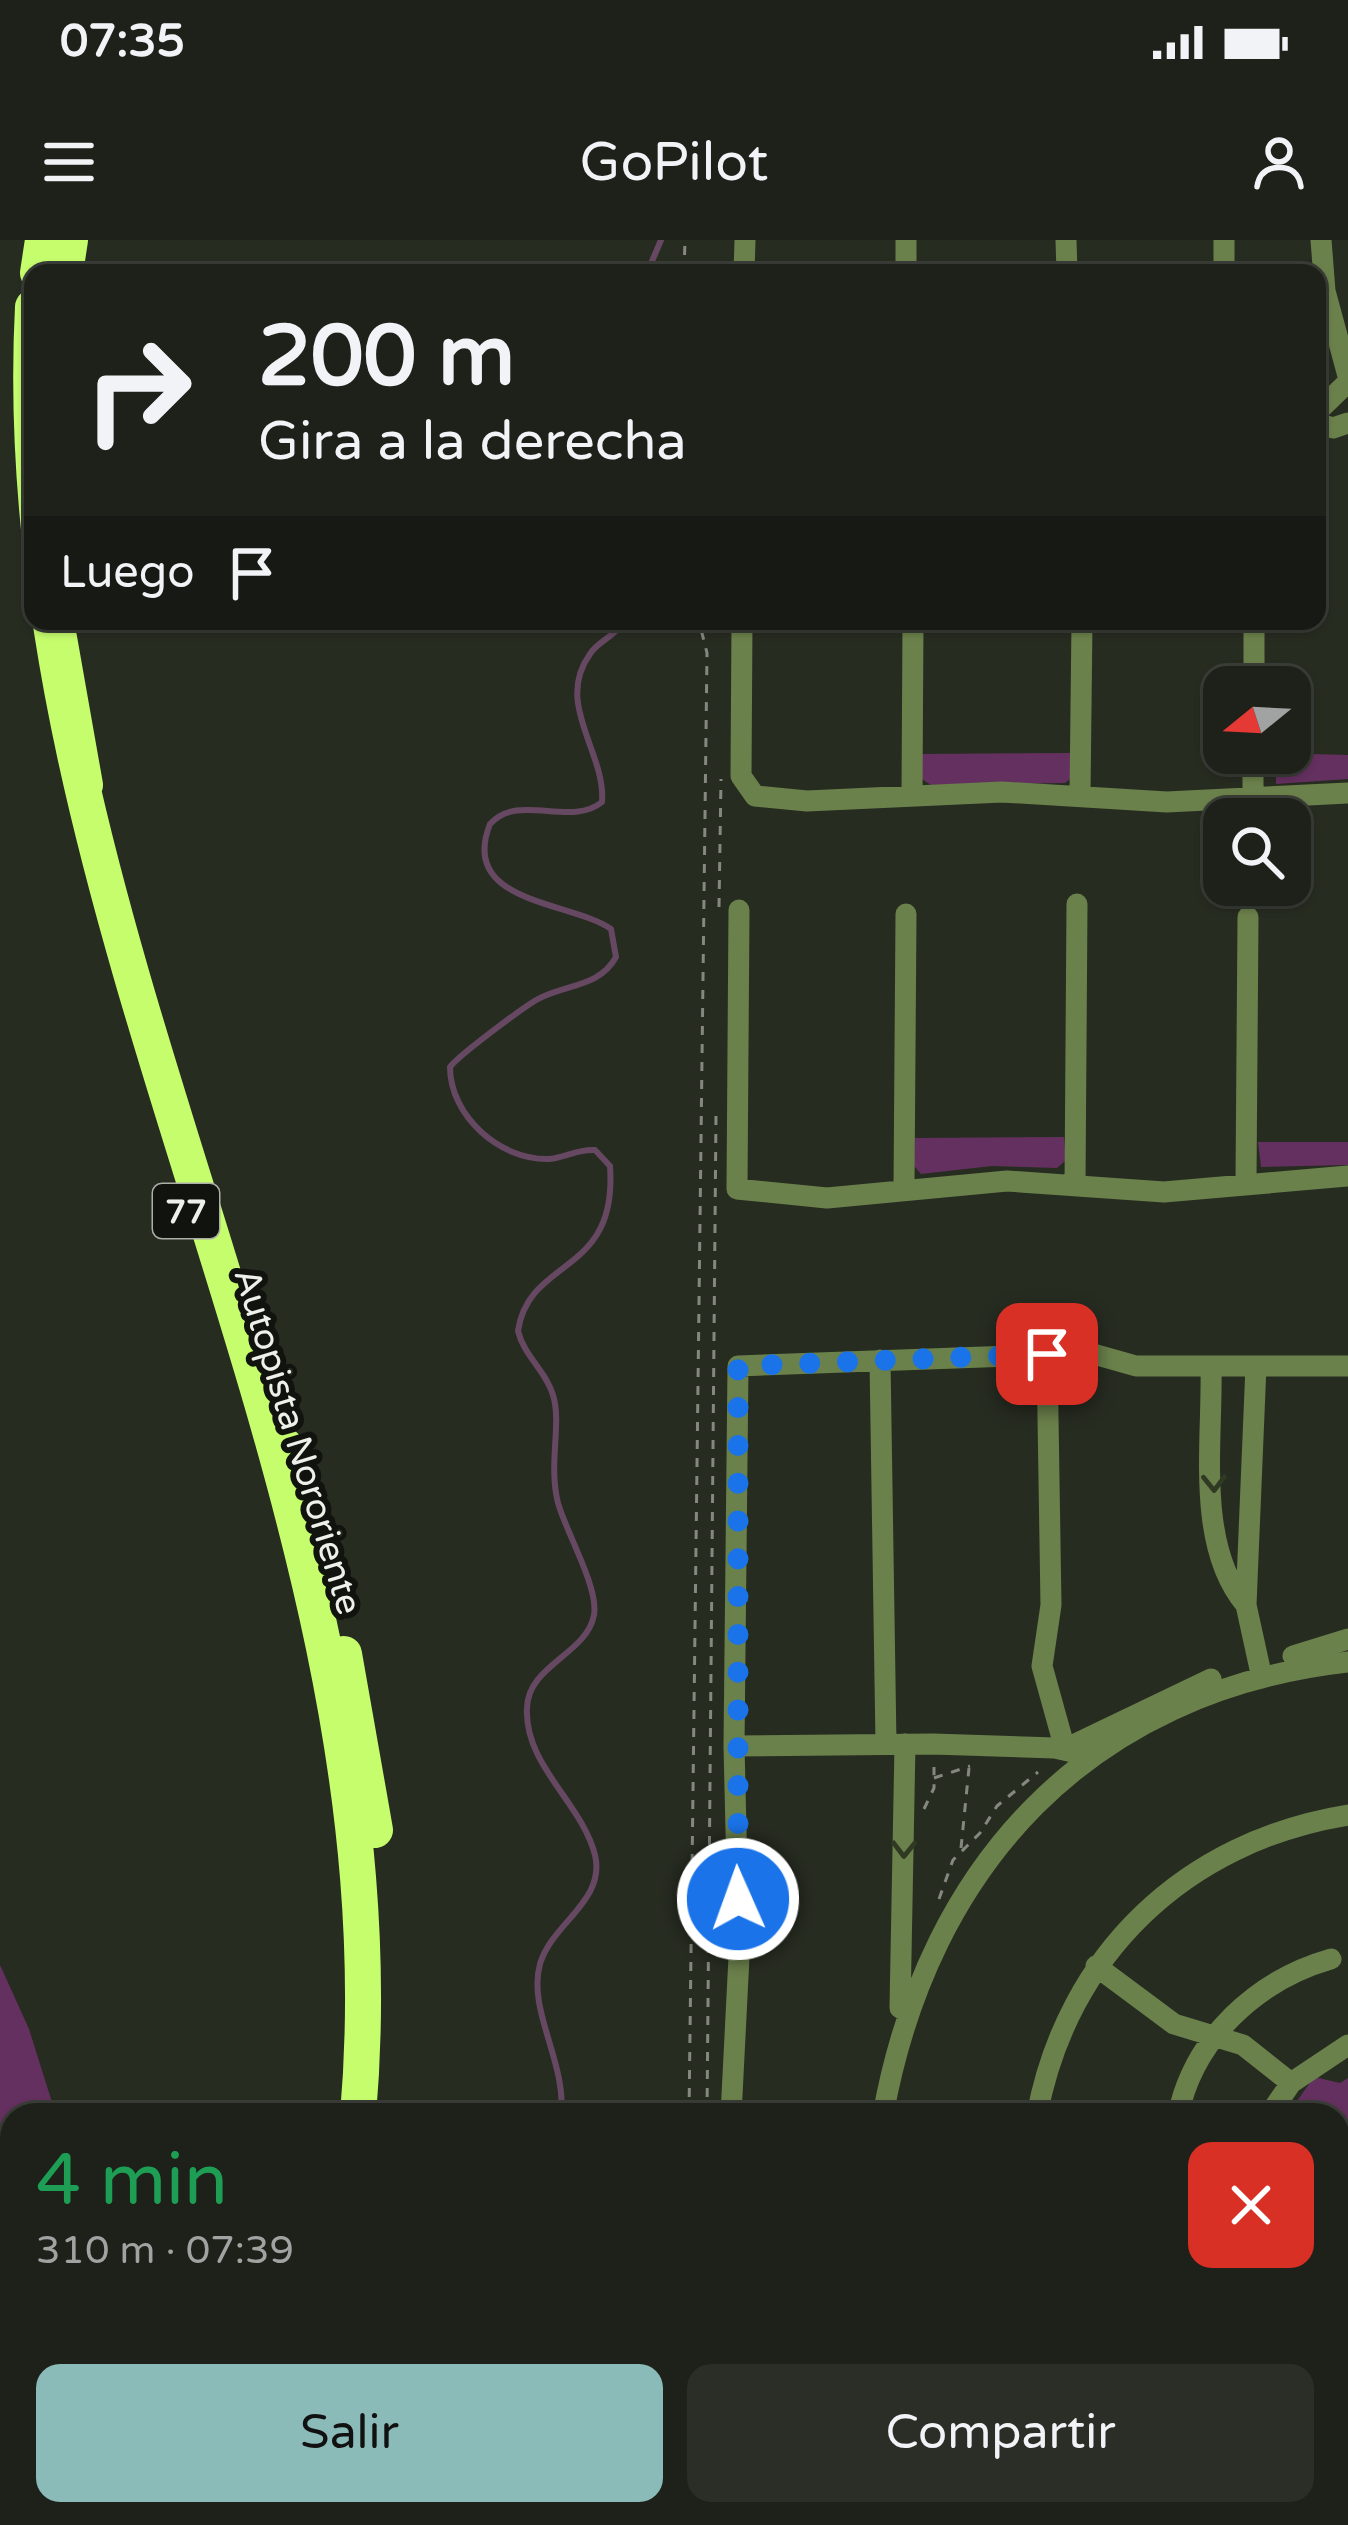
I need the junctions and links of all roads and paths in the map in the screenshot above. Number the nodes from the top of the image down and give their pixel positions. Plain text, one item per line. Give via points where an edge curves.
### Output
1 (1326, 295) edge
2 (1348, 379) edge
3 (1326, 402) edge
4 (24, 472) edge
5 (24, 527) edge
6 (36, 630) edge
7 (57, 630) edge
8 (701, 630) edge
9 (742, 630) edge
10 (913, 630) edge
11 (1082, 630) edge
12 (1255, 630) edge
13 (1254, 666) edge
14 (721, 764) dead end
15 (1253, 774) edge
16 (1348, 793) edge
17 (1080, 795) junction
18 (912, 796) junction
19 (1253, 796) junction
20 (1077, 904) dead end
21 (729, 908) joint
22 (906, 914) dead end
23 (1248, 917) dead end
24 (716, 1117) dead end
25 (1348, 1176) edge
26 (1246, 1181) junction
27 (1075, 1186) junction
28 (904, 1187) junction
29 (1047, 1354) junction
30 (880, 1360) junction
31 (1211, 1366) junction
32 (1256, 1366) junction
33 (1348, 1366) edge
34 (1246, 1605) junction
35 (1348, 1639) edge
36 (1348, 1662) edge
37 (1260, 1671) junction
38 (896, 1744) junction
39 (933, 1744) junction
40 (734, 1746) junction
41 (1065, 1748) junction
42 (1030, 1749) junction
43 (1088, 1759) junction
44 (969, 1766) junction
45 (980, 1766) dead end
46 (934, 1778) junction
47 (923, 1814) dead end
48 (1348, 1815) edge
49 (960, 1852) junction
50 (903, 1921) junction
51 (903, 1954) junction
52 (1331, 1959) dead end
53 (923, 1966) junction
54 (1096, 1966) junction
55 (1213, 2036) junction
56 (898, 2038) junction
57 (1348, 2045) edge
58 (1322, 2061) junction
59 (1348, 2064) edge
60 (1292, 2083) junction
61 (358, 2103) edge
62 (384, 2103) edge
63 (689, 2103) edge
64 (707, 2103) edge
65 (732, 2103) edge
66 (885, 2103) edge
67 (1040, 2103) edge
68 (1182, 2103) edge
69 (1278, 2103) edge

1 - 2 street
2 - 3 street
4 - 5 highway, Autopista Nororiente / 77
6 - 61 highway, Autopista Nororiente / 77 via 45,715 90,898 326,1689 362,1952
7 - 62 highway, Autopista Nororiente / 77 via 106,865 345,1659 383,1909
8 - 63 path
9 - 18 street via 740,761 750,792 829,801
10 - 18 street
11 - 17 street
12 - 13 street
14 - 21 path
15 - 19 street
16 - 19 street
17 - 18 street
17 - 19 street via 1166,802
20 - 27 street
21 - 28 street via 736,1189 827,1198
22 - 28 street
23 - 26 street
24 - 64 path
25 - 26 street
26 - 27 street via 1164,1192
27 - 28 street
29 - 30 street
29 - 31 street
29 - 41 street via 1051,1605 1042,1666
30 - 38 street
30 - 40 street via 738,1366
31 - 32 street
31 -> 34 street via 1216,1546
32 - 33 street
32 - 34 street
34 - 37 street
35 - 37 street
36 - 37 street
37 - 41 street via 1181,1690
37 - 43 street
38 - 39 street
38 - 40 street
38 -> 50 street
39 - 42 street
39 - 46 path
40 - 65 street via 740,1957
41 - 42 street
41 - 43 street
42 - 49 path via 1038,1772
43 - 53 street via 984,1863
44 - 45 path
44 - 46 path
44 - 49 path
46 - 47 path
48 - 54 street via 1271,1833 1202,1866 1154,1901
49 - 50 path via 933,1911
50 - 51 street
51 - 53 street
51 - 56 street
52 - 55 street via 1276,1982
53 - 56 street
54 - 55 street via 1174,2024
54 - 67 street via 1057,2038
55 - 60 street via 1243,2045
55 - 68 street
56 - 66 street
57 - 58 street
58 - 59 street
58 - 60 street
60 - 69 street

